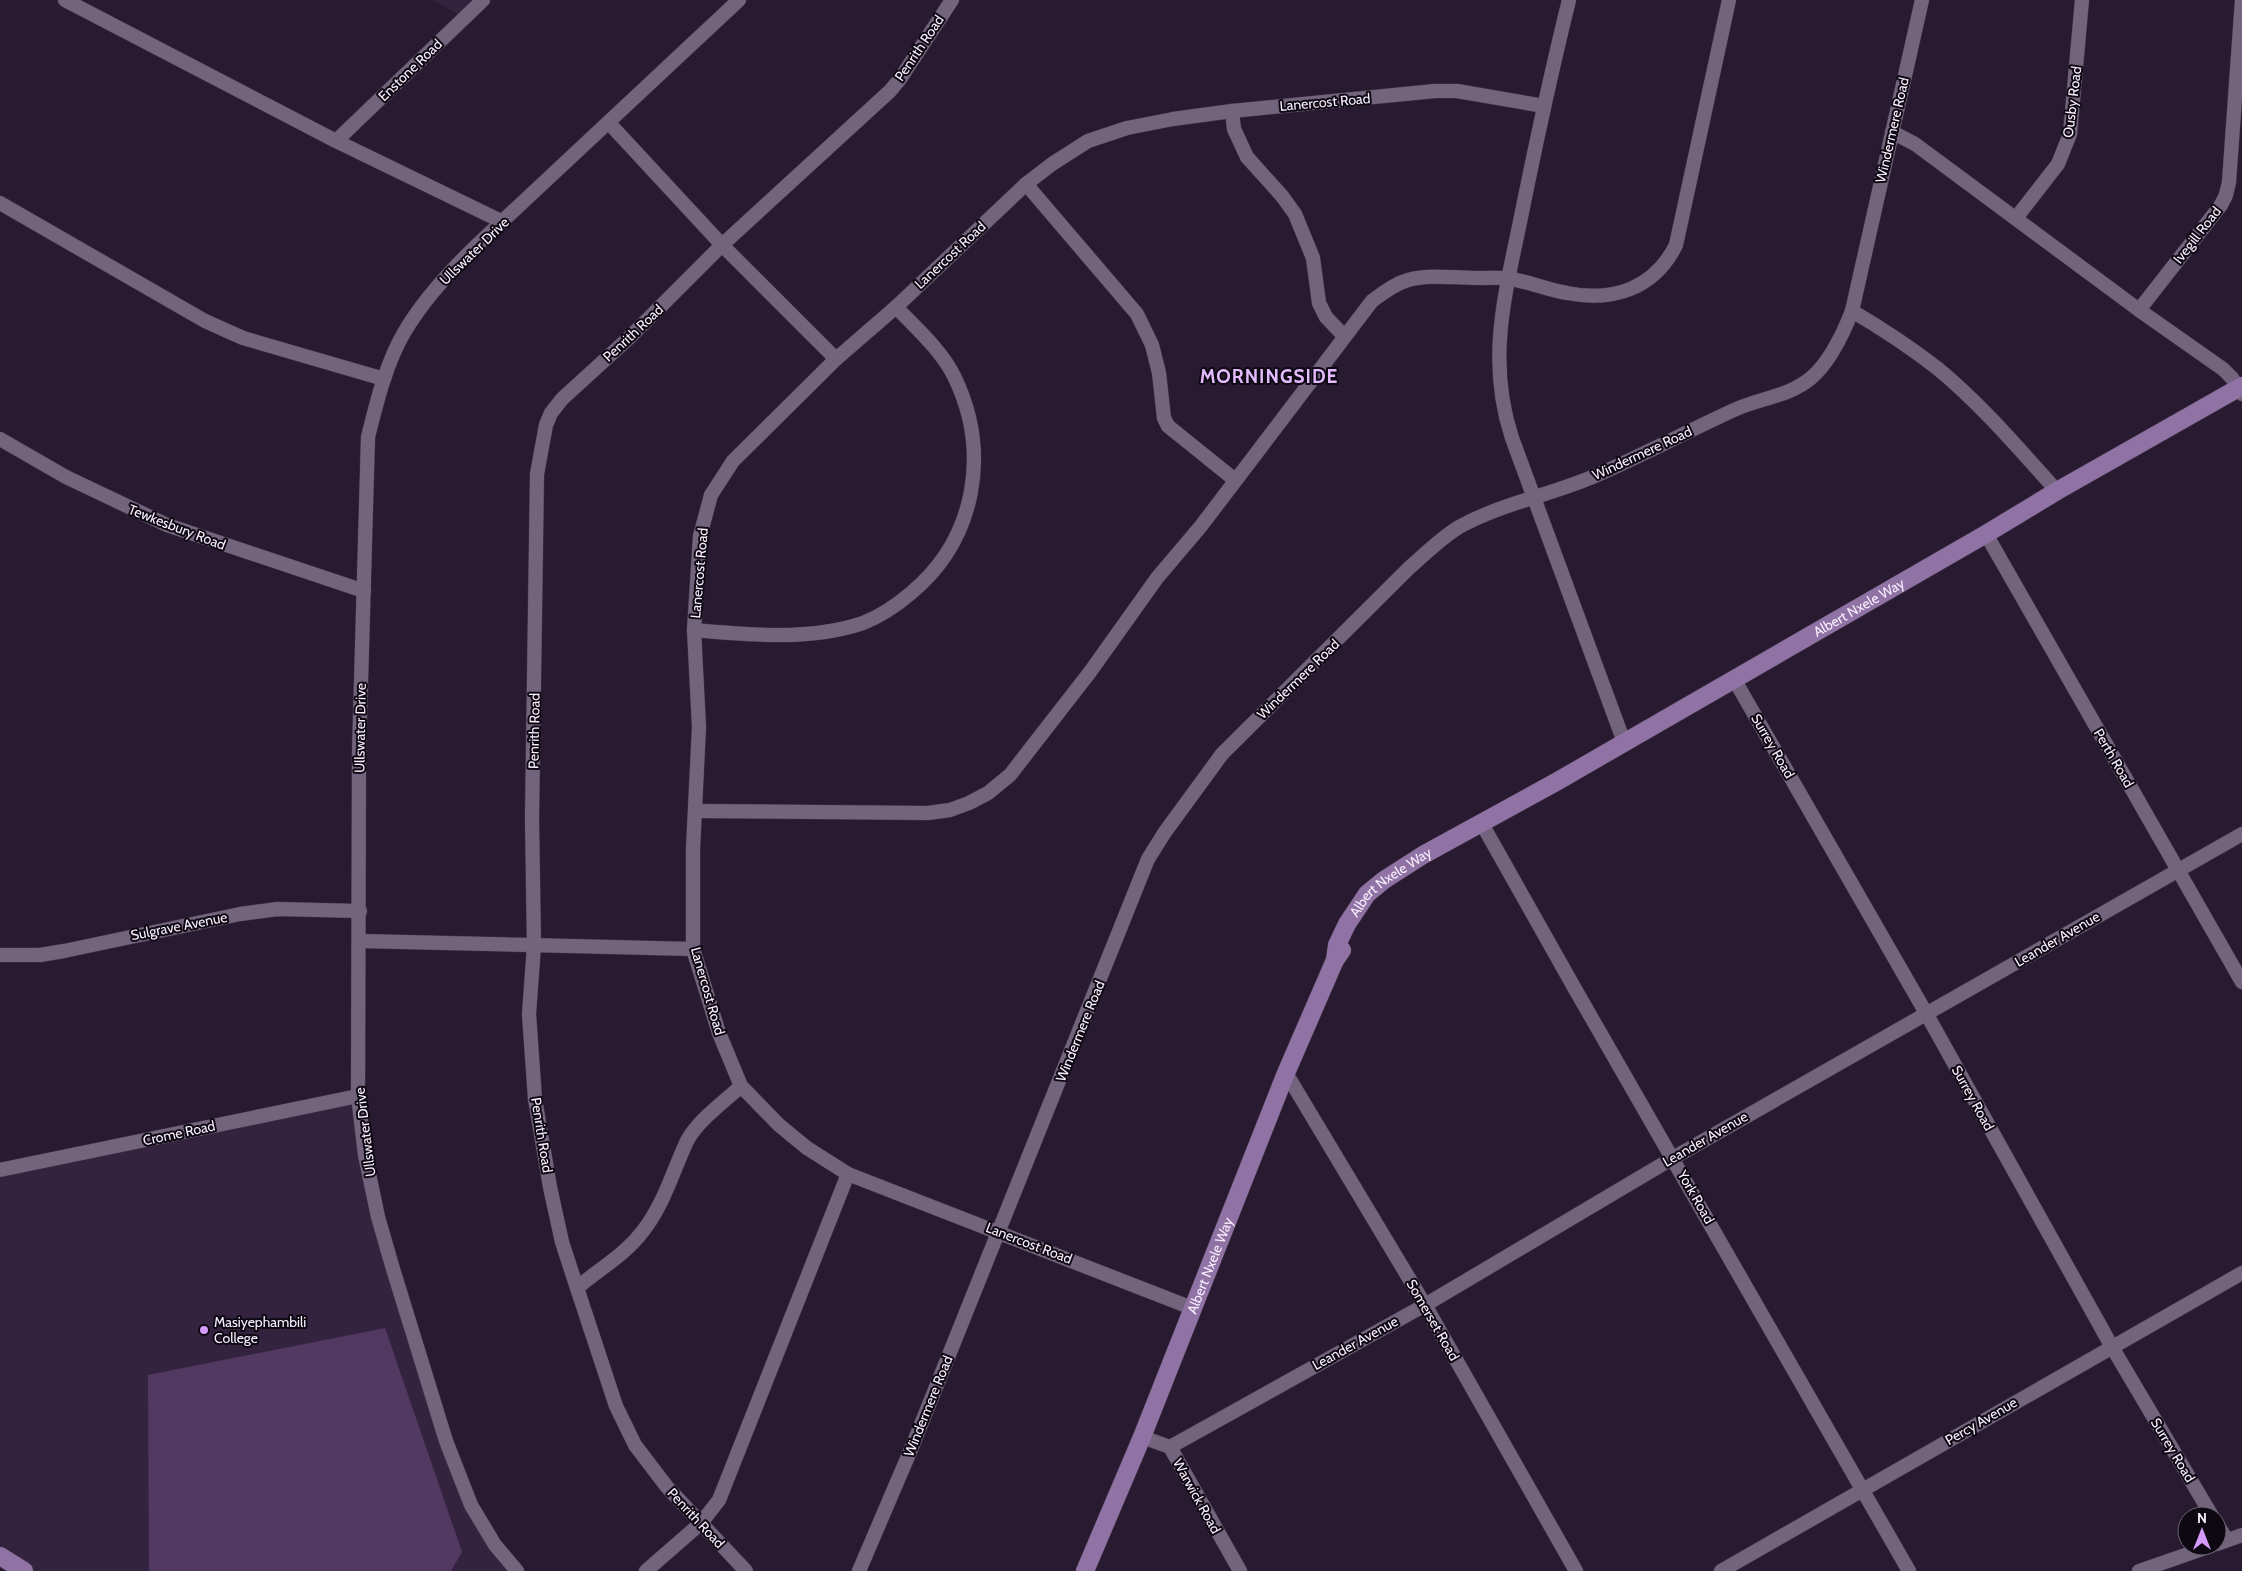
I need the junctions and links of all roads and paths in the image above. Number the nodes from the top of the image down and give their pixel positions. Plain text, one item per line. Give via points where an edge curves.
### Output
1 (65, 0) edge
2 (483, 0) edge
3 (739, 0) edge
4 (952, 0) edge
5 (1569, 0) edge
6 (1729, 0) edge
7 (1922, 0) edge
8 (2082, 0) edge
9 (2242, 0) edge
10 (1544, 106) junction
11 (1232, 111) junction
12 (608, 123) junction
13 (1892, 132) junction
14 (336, 141) junction
15 (1026, 184) junction
16 (0, 203) edge
17 (2016, 218) junction
18 (503, 222) junction
19 (722, 245) junction
20 (1509, 278) junction
21 (896, 307) junction
22 (2139, 310) junction
23 (1852, 311) junction
24 (1344, 336) junction
25 (836, 359) junction
26 (384, 379) junction
27 (2241, 389) edge
28 (0, 439) edge
29 (1235, 480) junction
30 (2057, 491) junction
31 (1535, 498) junction
32 (1986, 534) junction
33 (364, 591) junction
34 (694, 630) junction
35 (1734, 678) junction
36 (1624, 742) junction
37 (695, 811) junction
38 (1478, 826) junction
39 (2242, 834) edge
40 (2178, 870) junction
41 (360, 911) junction
42 (360, 941) junction
43 (534, 946) junction
44 (693, 949) junction
45 (0, 955) edge
46 (2242, 982) edge
47 (1926, 1013) junction
48 (1286, 1072) junction
49 (740, 1086) junction
50 (358, 1096) junction
51 (1673, 1158) junction
52 (0, 1170) edge
53 (848, 1174) junction
54 (997, 1231) junction
55 (2242, 1273) edge
56 (577, 1288) junction
57 (1425, 1304) junction
58 (1192, 1308) junction
59 (2112, 1347) junction
60 (1142, 1437) junction
61 (1170, 1447) junction
62 (1863, 1489) junction
63 (2206, 1506) edge
64 (701, 1523) junction
65 (2242, 1535) edge
66 (2227, 1540) edge
67 (0, 1556) edge
68 (2182, 1556) edge
69 (24, 1571) edge
70 (517, 1571) edge
71 (646, 1571) edge
72 (746, 1571) edge
73 (859, 1571) edge
74 (1085, 1571) edge
75 (1240, 1571) edge
76 (1576, 1571) edge
77 (1721, 1571) edge
78 (1909, 1571) edge
79 (2139, 1571) edge

1 - 14 street
2 - 14 street, Enstone Road
3 - 12 street, Ullswater Drive
4 - 19 street, Penrith Road via 890,91
5 - 10 street
6 - 20 street via 1680,228 1670,257 1647,279 1619,294 1566,293
7 - 13 street, Windermere Road
8 - 17 street, Ousby Road via 2070,134 2058,164
9 - 22 street, Ivegill Road via 2226,195
10 - 11 street, Lanercost Road via 1457,91 1435,91
10 - 20 street
11 - 15 street, Lanercost Road via 1127,128 1088,141
11 - 24 street via 1234,129 1247,157 1295,214 1313,258 1319,303
12 - 18 street, Ullswater Drive
12 - 19 street
13 - 17 street via 1915,144
13 - 23 street, Windermere Road
14 - 18 street
15 - 21 street, Lanercost Road
15 - 29 street via 1138,314 1152,345 1168,426
16 - 26 street via 205,321 242,338
17 - 22 street
18 - 26 street, Ullswater Drive via 454,267 430,296 405,331
19 - 25 street
19 - 43 street, Penrith Road via 562,399 546,425 537,474 532,818
20 - 24 street via 1408,280 1372,301
20 - 31 street via 1500,328 1498,380 1504,414
21 - 25 street, Lanercost Road
21 - 34 street via 947,364 971,423 972,486 966,517 943,562 886,612 834,630 748,635
22 - 27 street via 2223,369
23 - 30 street via 1884,329 1938,369 1993,421
23 - 31 street, Windermere Road via 1826,361 1811,378 1790,392 1745,405 1597,475
24 - 29 street
25 - 34 street, Lanercost Road via 733,461 711,495 700,536
26 - 33 street, Ullswater Drive via 368,436
27 - 30 main road, Albert Nxele Way
28 - 33 street, Tewkesbury Road via 66,477 166,525
29 - 37 street via 1157,578 1090,672 1010,775 988,793 950,810 928,813
30 - 32 main road, Albert Nxele Way
31 - 36 street
31 - 54 street, Windermere Road via 1458,528 1432,548 1235,739 1204,778 1148,860 1074,1049
32 - 35 main road, Albert Nxele Way
32 - 40 street, Perth Road
33 - 41 street, Ullswater Drive via 359,753
34 - 37 street, Lanercost Road via 699,727
35 - 36 main road, Albert Nxele Way
35 - 47 street, Surrey Road
36 - 38 main road, Albert Nxele Way
37 - 44 street, Lanercost Road
38 - 48 main road, Albert Nxele Way via 1464,831 1370,890 1359,904 1337,945 1335,960
38 - 51 street, York Road
39 - 40 street, Leander Avenue
40 - 46 street, Perth Road
40 - 47 street, Leander Avenue
41 - 42 street, Ullswater Drive
41 - 45 street, Sulgrave Avenue via 278,909 40,955
42 - 43 street
42 - 50 street, Ullswater Drive
43 - 44 street
43 - 56 street, Penrith Road via 528,1014 535,1099 562,1242
44 - 49 street, Lanercost Road via 719,1033
47 - 51 street, Leander Avenue
47 - 59 street, Surrey Road
48 - 57 street, Somerset Road
48 - 58 main road, Albert Nxele Way
49 - 53 street, Lanercost Road via 807,1148
49 - 56 street via 695,1128 670,1184 645,1229 630,1248
50 - 52 street, Crome Road
50 - 70 street, Ullswater Drive via 365,1155 378,1217 446,1441 471,1505 495,1545
51 - 57 street, Leander Avenue
51 - 62 street, York Road
53 - 54 street, Lanercost Road
53 - 64 street via 719,1500
54 - 58 street, Lanercost Road
54 - 73 street, Windermere Road
55 - 59 street, Percy Avenue
56 - 64 street, Penrith Road via 616,1406 635,1445 667,1487
57 - 61 street, Leander Avenue
57 - 76 street, Somerset Road
58 - 60 main road, Albert Nxele Way
59 - 62 street, Percy Avenue
59 - 63 street, Surrey Road
60 - 61 street, Warwick Road
60 - 74 main road, Albert Nxele Way
61 - 75 street, Warwick Road
62 - 77 street, Percy Avenue
62 - 78 street, York Road
64 - 71 street
64 - 72 street, Penrith Road
65 - 66 street
67 - 69 main road
68 - 79 street

